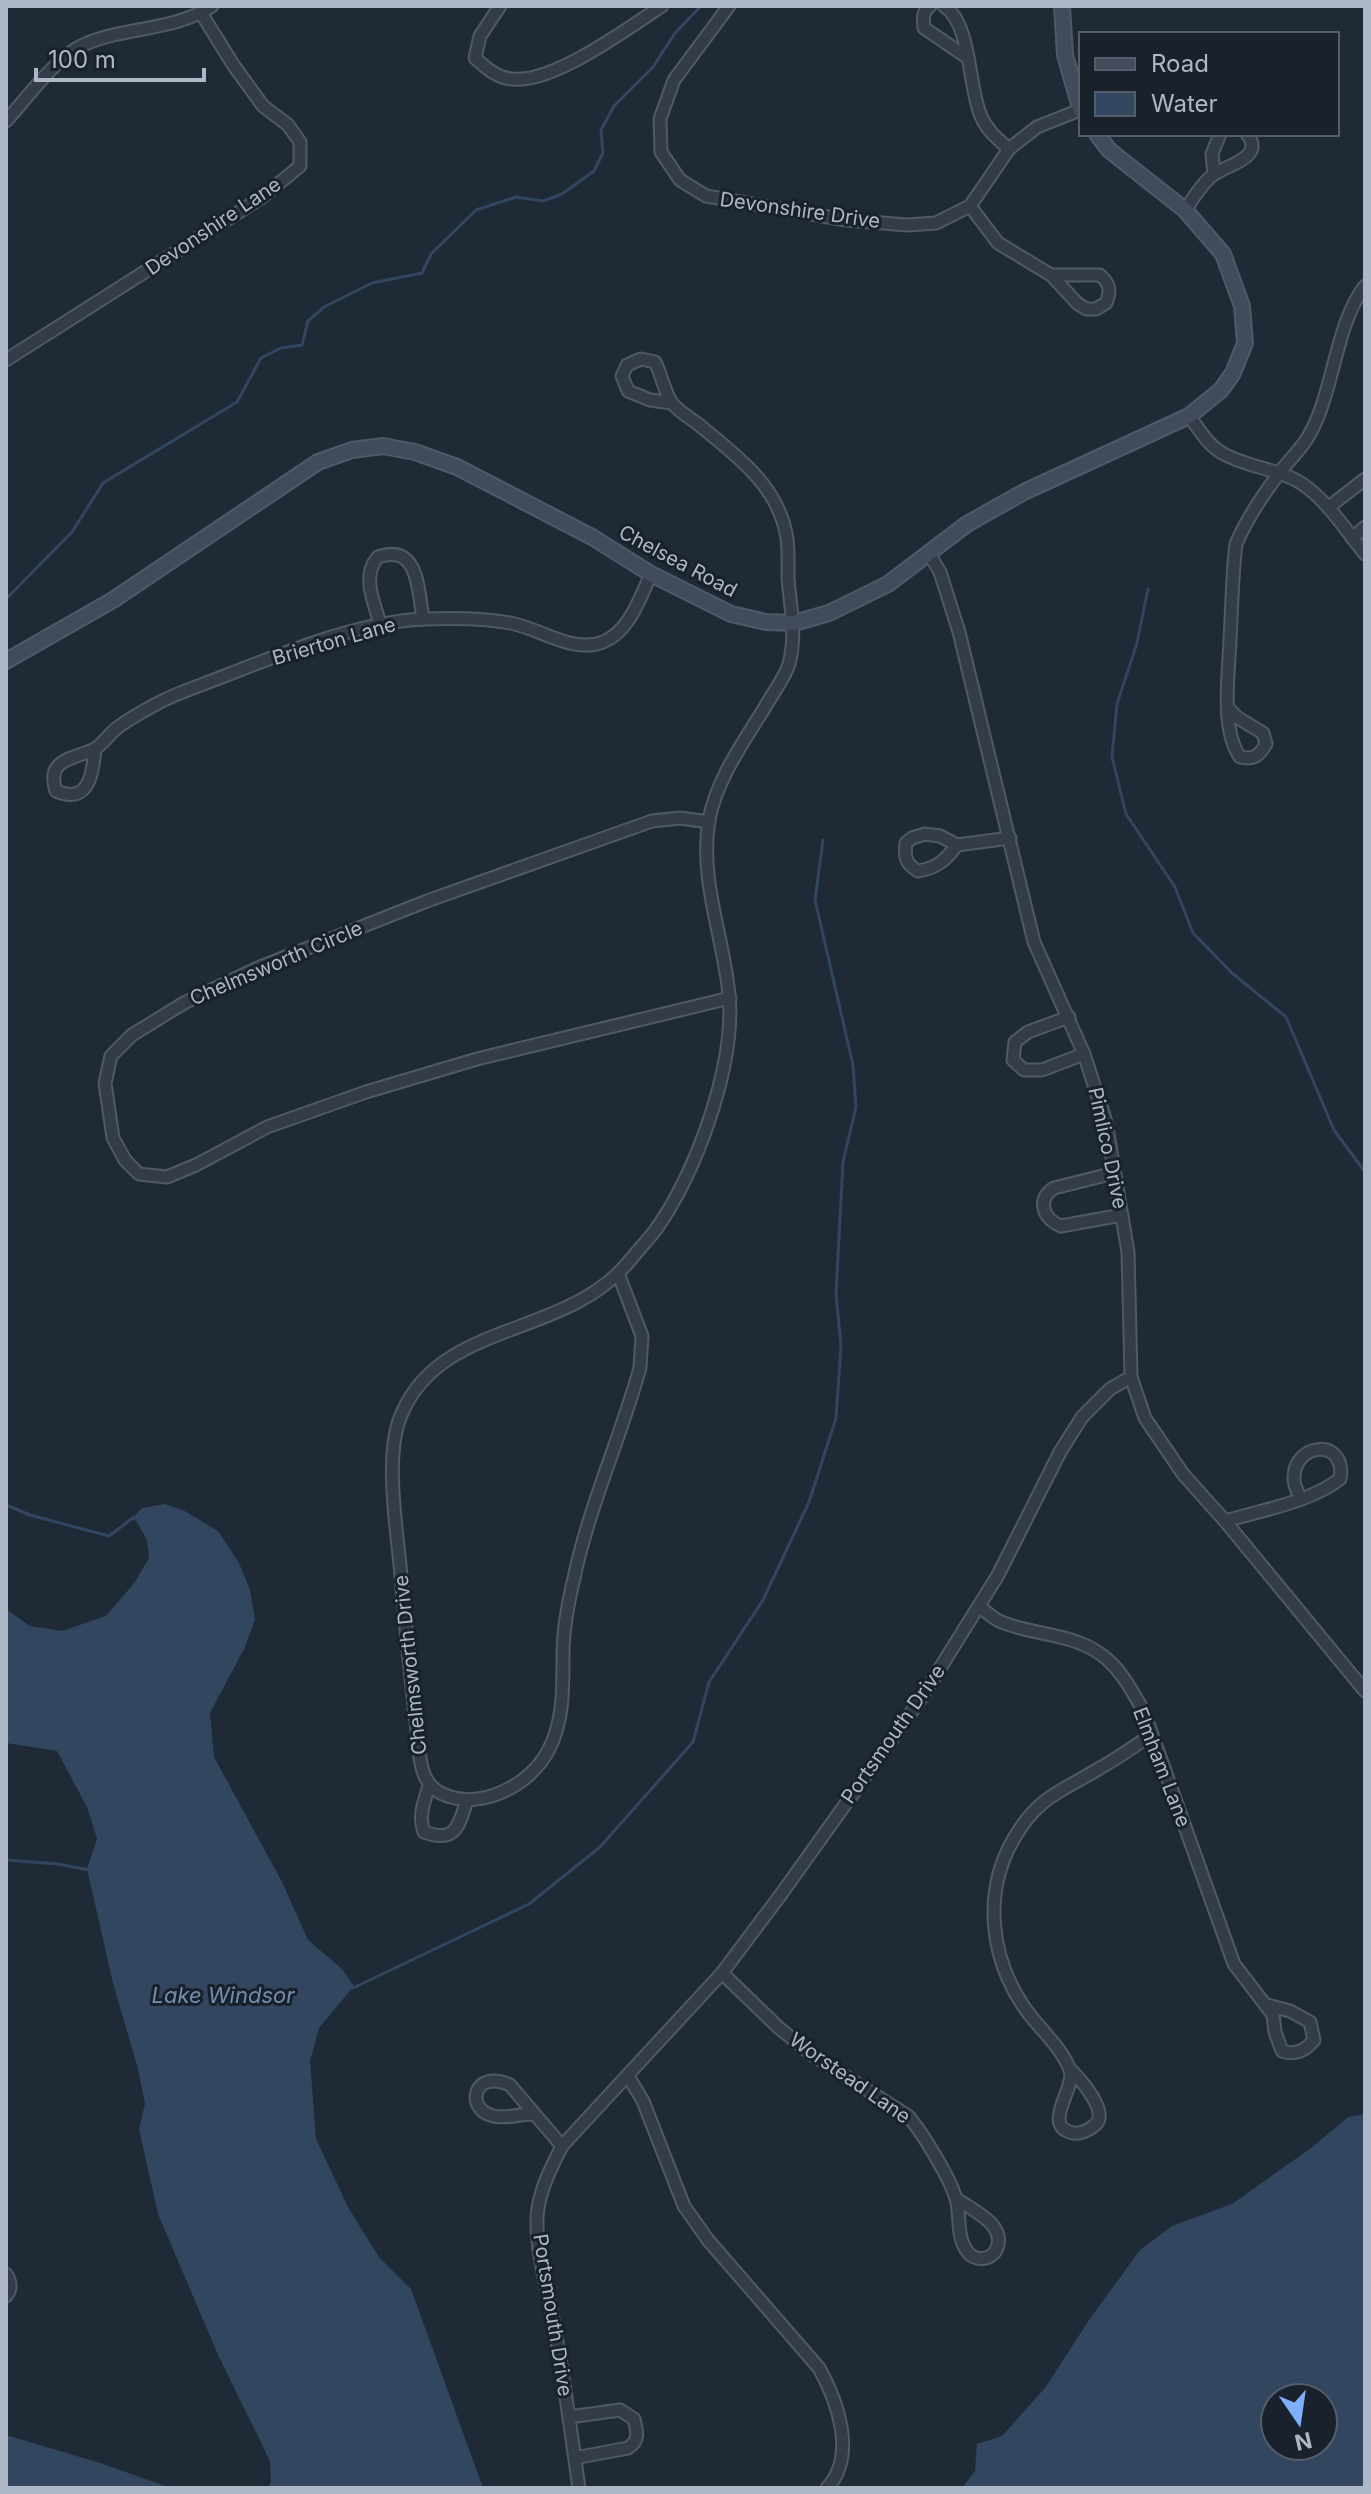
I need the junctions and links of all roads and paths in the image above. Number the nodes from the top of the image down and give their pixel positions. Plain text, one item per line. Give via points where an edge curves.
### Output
1 (500, 6) edge
2 (662, 6) edge
3 (729, 6) edge
4 (930, 6) edge
5 (944, 6) edge
6 (1062, 6) edge
7 (206, 9) edge
8 (969, 58) junction
9 (1079, 107) edge
10 (1079, 111) edge
11 (6, 121) edge
12 (1098, 136) edge
13 (1219, 136) edge
14 (1249, 136) edge
15 (1009, 149) junction
16 (1214, 174) junction
17 (970, 206) junction
18 (1185, 210) junction
19 (1051, 275) junction
20 (1365, 286) edge
21 (6, 360) edge
22 (672, 403) junction
23 (1189, 416) junction
24 (1279, 473) junction
25 (1365, 479) edge
26 (1329, 507) junction
27 (1365, 527) edge
28 (1352, 538) junction
29 (928, 552) junction
30 (1365, 554) edge
31 (651, 574) junction
32 (423, 619) junction
33 (794, 623) junction
34 (380, 624) junction
35 (6, 661) edge
36 (1228, 708) junction
37 (95, 749) junction
38 (709, 822) junction
39 (1010, 838) junction
40 (957, 845) junction
41 (730, 998) junction
42 (1069, 1017) junction
43 (1084, 1054) junction
44 (1114, 1173) junction
45 (1122, 1215) junction
46 (618, 1273) junction
47 (1131, 1377) junction
48 (1300, 1498) junction
49 (1225, 1521) junction
50 (979, 1606) junction
51 (1365, 1691) edge
52 (1151, 1735) junction
53 (429, 1786) junction
54 (467, 1800) junction
55 (722, 1973) junction
56 (1267, 2005) junction
57 (1070, 2069) junction
58 (628, 2076) junction
59 (533, 2114) junction
60 (562, 2146) junction
61 (957, 2199) junction
62 (6, 2274) edge
63 (6, 2296) edge
64 (569, 2417) junction
65 (575, 2458) junction
66 (579, 2488) edge
67 (827, 2488) edge

1 - 2 street via 480,36 475,58 490,72 513,80 577,60
3 - 17 street, Devonshire Drive via 674,80 660,119 661,152 680,180 706,196 846,220 936,223
4 - 8 street via 922,18 924,28
5 - 8 street via 952,11
6 - 9 street via 1065,55
7 - 11 street via 79,47
7 - 21 street, Devonshire Lane via 234,66 263,106 300,142 300,166 261,198
8 - 15 street via 980,114
10 - 15 street via 1037,127
12 - 18 street, Chelsea Road
13 - 16 street via 1212,154
14 - 16 street via 1248,156
15 - 17 street
16 - 18 street
17 - 19 street via 998,243
18 - 23 street, Chelsea Road via 1223,254 1242,306 1245,343 1221,390
19 - 19 street via 1086,309 1106,303 1108,283 1100,275
20 - 24 street via 1352,309 1309,436
22 - 22 street via 655,362 641,359 627,365 622,376 628,391
22 - 33 street, Chelmsworth Drive via 751,468 773,498 786,532
23 - 24 street via 1220,452
23 - 29 street, Chelsea Road via 1024,492
24 - 26 street via 1307,486
24 - 36 street via 1236,544
25 - 26 street
26 - 28 street
27 - 28 street
28 - 30 street
29 - 33 street, Chelsea Road via 888,584 829,613
29 - 39 street, Pimlico Drive via 959,632
31 - 32 street, Brierton Lane via 621,630 584,647 511,623
31 - 33 street, Chelsea Road via 731,614
31 - 35 street, Chelsea Road via 457,467 383,446 352,450 318,462 113,600
32 - 34 street, Brierton Lane
32 - 34 street via 411,565 397,553 388,554 378,557 369,572
33 - 38 street, Chelmsworth Drive via 788,667 718,787
34 - 37 street, Brierton Lane via 276,656 165,700 118,727
36 - 36 street via 1240,757 1261,755 1263,733
37 - 37 street, Brierton Lane via 61,763 53,782 56,791 67,795 86,787
38 - 41 street, Chelmsworth Drive via 710,895
38 - 41 street, Chelmsworth Circle via 652,821 334,936 184,1003 132,1035 111,1056 105,1083 113,1138 139,1174 167,1177 267,1127 366,1092 477,1059
39 - 40 street
39 - 42 street, Pimlico Drive via 1034,942
40 - 40 street via 925,834 906,843 904,856 918,871 931,869
41 - 46 street, Chelmsworth Drive via 726,1060 696,1154 656,1230
42 - 43 street, Pimlico Drive
42 - 43 street via 1028,1032 1015,1042 1013,1060 1024,1070 1042,1070
43 - 44 street, Pimlico Drive via 1106,1122
44 - 45 street, Pimlico Drive
44 - 45 street via 1054,1188 1046,1193 1044,1211 1061,1226
45 - 47 street, Pimlico Drive
46 - 53 street, Chelmsworth Drive via 561,1311 437,1365 414,1390 399,1418 394,1499 420,1759
46 - 54 street via 642,1336 640,1368 575,1574 565,1624 562,1700 551,1747 507,1791
47 - 49 street, Pimlico Drive via 1145,1418 1183,1474
47 - 50 street, Portsmouth Drive via 1082,1417
48 - 48 street via 1340,1479 1342,1467 1330,1451 1304,1454 1294,1479
48 - 49 street
49 - 51 street, Pimlico Drive
50 - 52 street, Elmham Lane via 997,1620 1067,1638 1108,1659 1138,1702
50 - 55 street, Portsmouth Drive via 913,1709
52 - 56 street, Elmham Lane via 1234,1964
52 - 57 street via 1043,1800 1013,1840 997,1880 996,1944 1008,1978
53 - 54 street
53 - 54 street via 422,1825 434,1836 459,1827
55 - 58 street, Portsmouth Drive
55 - 61 street, Worstead Lane via 811,2054 908,2116
56 - 56 street, Elmham Lane via 1282,2051 1294,2053 1310,2046 1310,2022
57 - 57 street via 1072,2079 1059,2114 1064,2128 1079,2133 1097,2124 1100,2113
58 - 60 street, Portsmouth Drive
58 - 67 street via 684,2206 829,2386 842,2446 841,2463
59 - 59 street via 520,2095 499,2080 481,2083 476,2092 476,2101 488,2115
59 - 60 street
60 - 64 street, Portsmouth Drive via 538,2205 542,2266
61 - 61 street, Worstead Lane via 963,2245 970,2256 989,2257 998,2243 992,2225
62 - 63 street
64 - 65 street, Portsmouth Drive
64 - 65 street via 620,2410 634,2419 638,2437 628,2448
65 - 66 street, Portsmouth Drive

